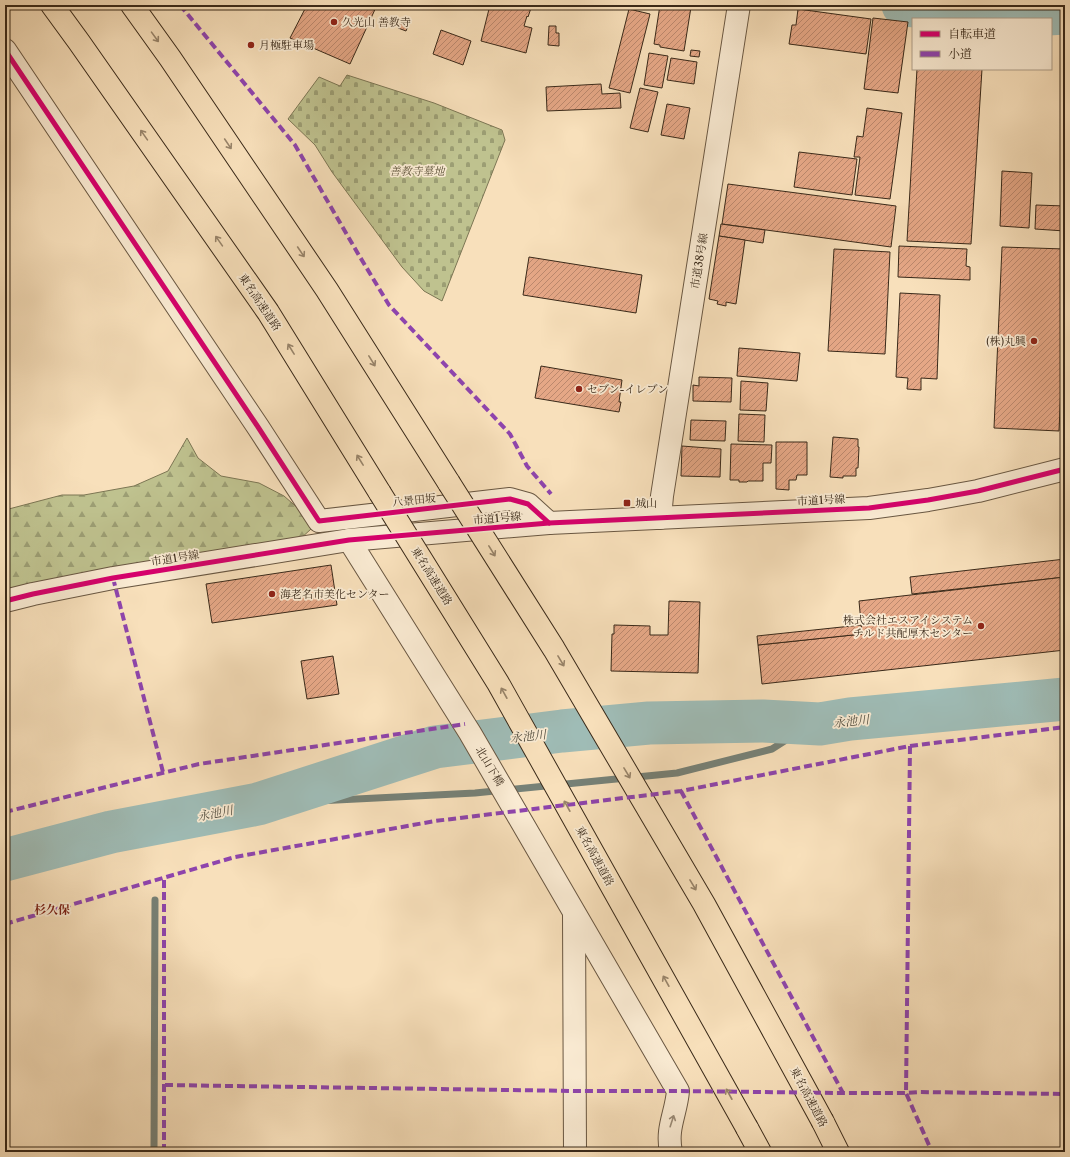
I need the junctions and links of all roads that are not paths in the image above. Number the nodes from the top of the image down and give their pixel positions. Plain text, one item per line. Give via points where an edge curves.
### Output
1 (52, 5) edge
2 (132, 5) edge
3 (739, 5) edge
4 (5, 50) edge
5 (1065, 469) edge
6 (660, 518) junction
7 (549, 523) junction
8 (349, 540) junction
9 (5, 601) edge
10 (574, 912) junction
11 (575, 1152) edge
12 (671, 1152) edge
13 (760, 1152) edge
14 (838, 1152) edge

13 -> 1 highway, 東名高速道路, bridge via 498,683 268,312
2 -> 14 highway, 東名高速道路, bridge via 326,290 554,649 704,904
3 - 6 street, 市道38号線
4 - 7 street, 八景田坂 via 319,521 510,499 528,504
5 - 6 street, 市道1号線 via 978,491 869,508
6 - 7 street, 市道1号線
7 - 8 street, 市道1号線
8 - 9 street, 市道1号線 via 113,578
8 - 10 street, 北山下橋 via 470,733
10 - 11 street
12 -> 10 street, 北山下橋 via 670,1127 678,1091

